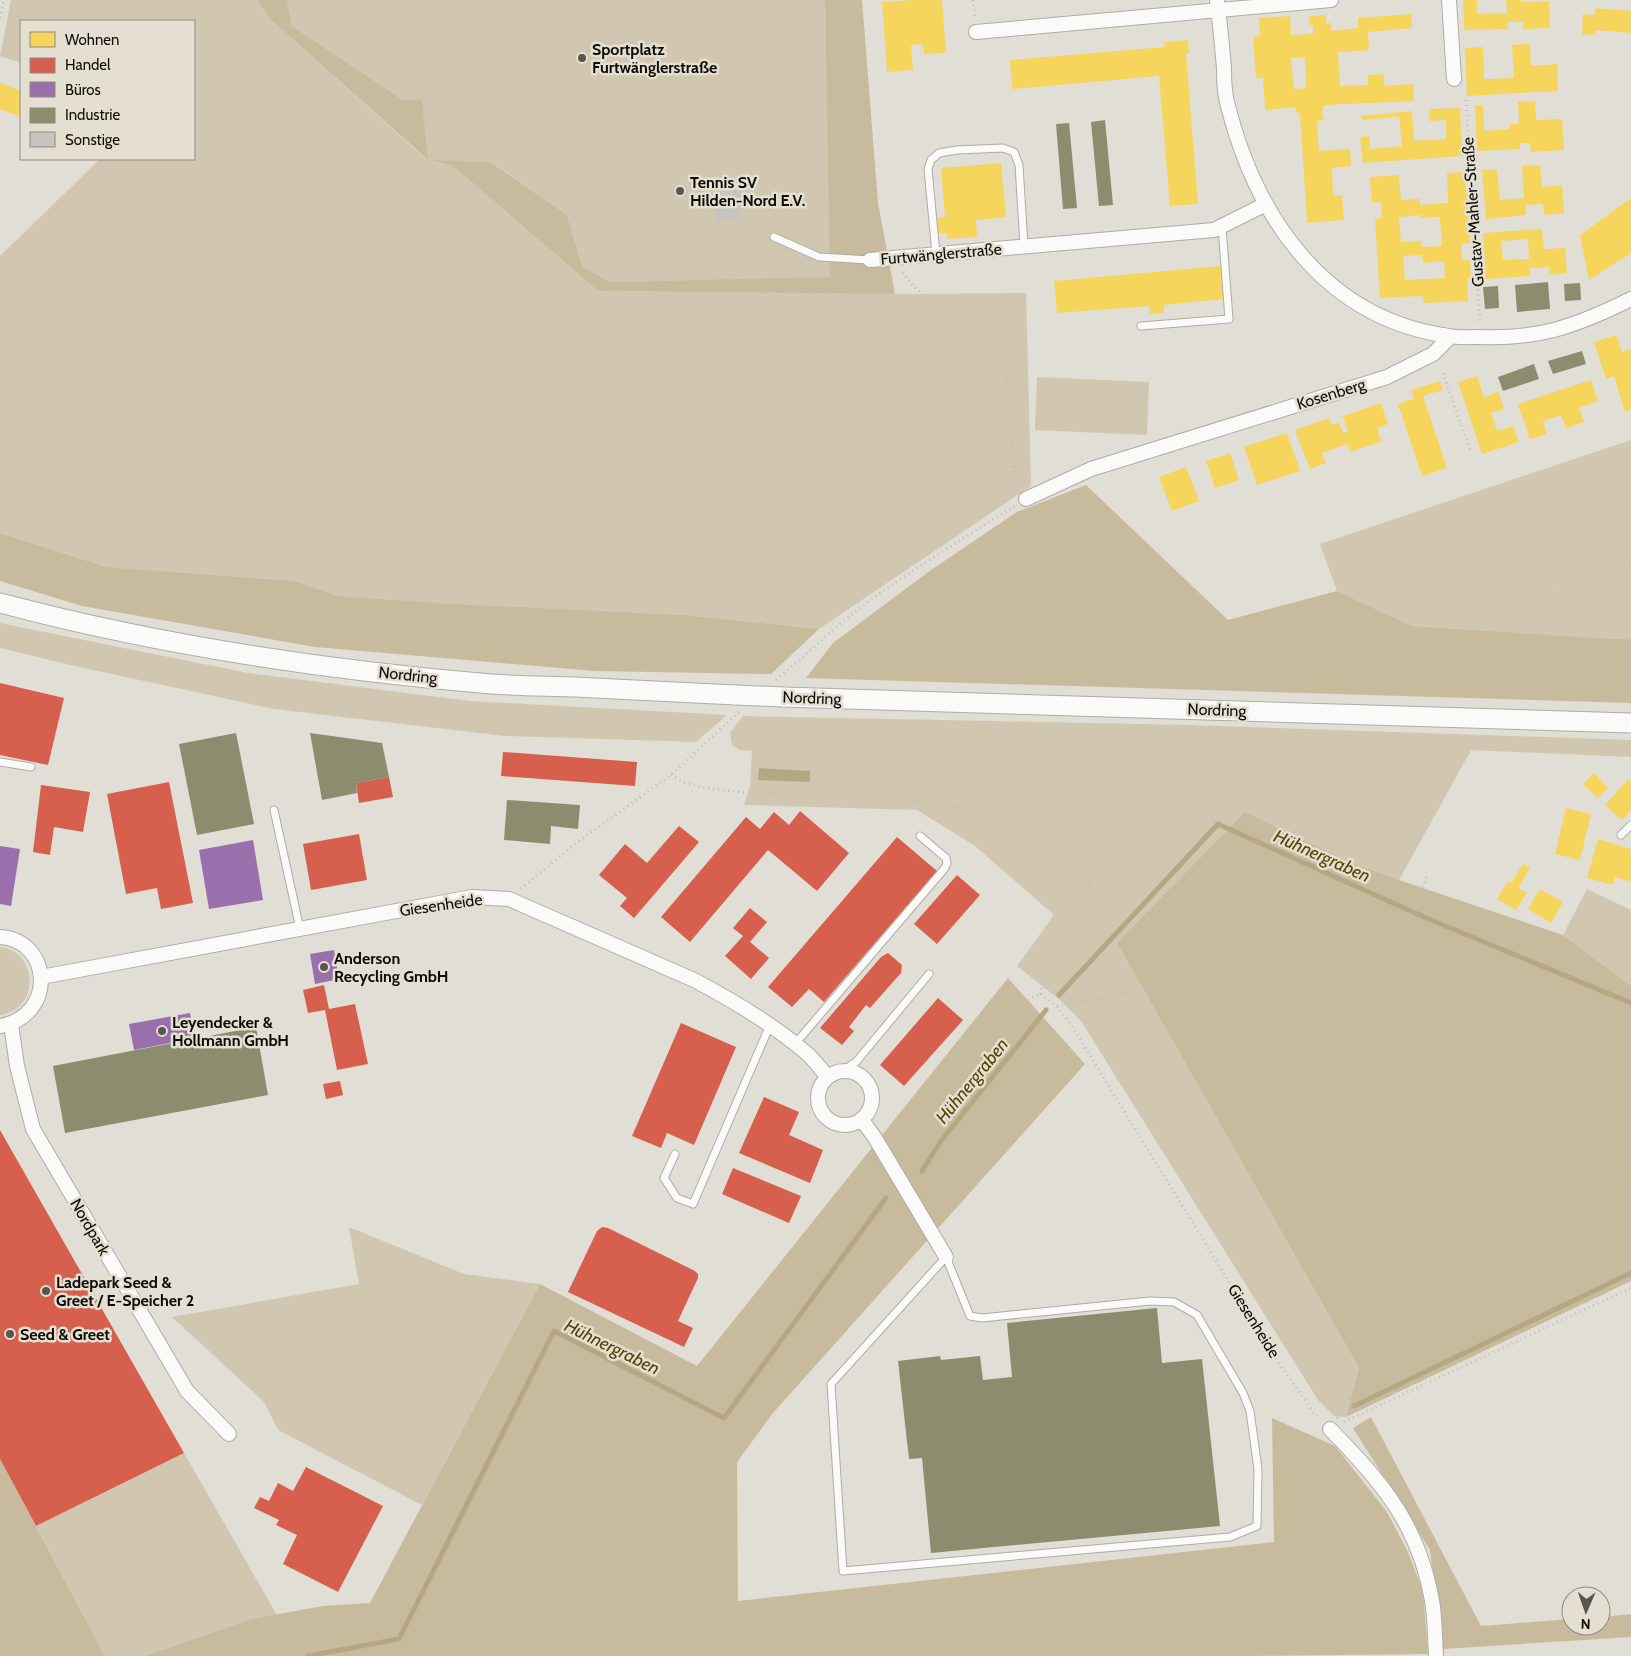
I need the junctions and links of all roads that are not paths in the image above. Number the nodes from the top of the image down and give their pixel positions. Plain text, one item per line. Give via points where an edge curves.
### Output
1 (1331, 0) edge
2 (1449, 0) edge
3 (1218, 5) edge
4 (976, 32) dead end
5 (1454, 79) dead end
6 (1266, 204) junction
7 (1222, 226) junction
8 (774, 237) dead end
9 (1024, 246) junction
10 (936, 254) junction
11 (870, 260) joint
12 (1631, 299) edge
13 (1141, 326) dead end
14 (1450, 337) junction
15 (1026, 499) road end
16 (0, 603) edge
17 (1631, 723) edge
18 (0, 762) edge
19 (31, 767) dead end
20 (274, 810) dead end
21 (1631, 825) edge
22 (1621, 835) dead end
23 (920, 836) dead end
24 (300, 930) junction
25 (0, 937) edge
26 (929, 974) dead end
27 (41, 977) junction
28 (5, 1025) edge
29 (770, 1025) junction
30 (795, 1044) junction
31 (844, 1070) junction
32 (828, 1076) junction
33 (862, 1120) junction
34 (675, 1154) dead end
35 (946, 1257) junction
36 (1330, 1429) road end
37 (229, 1434) dead end
38 (1436, 1656) edge

1 - 3 street
2 - 5 street
3 - 4 street
3 - 6 street via 1226,100 1241,150
6 - 7 street, Furtwänglerstraße
6 - 14 street via 1297,252 1321,277 1346,296 1371,312 1417,330
7 - 9 street, Furtwänglerstraße via 1214,230
7 - 13 lane via 1229,319
8 - 11 lane via 819,257
9 - 10 street, Furtwänglerstraße
9 - 10 lane via 1019,165 1014,152 1003,148 957,150 939,154 930,160 928,169
10 - 11 street, Furtwänglerstraße
12 - 14 street via 1555,330 1524,336
14 - 15 street, Kosenberg via 1433,354 1387,377 1091,469
16 - 17 main road, Nordring, bridge via 99,628 244,655 493,684 783,697
18 - 19 lane
20 - 24 lane
21 - 22 lane
23 - 30 lane via 948,863
24 - 27 street, Giesenheide
24 - 29 street, Giesenheide via 472,897 509,899 694,980
25 - 27 street via 19,943 30,952
26 - 31 lane via 856,1062
27 - 28 street via 41,989 34,1006 22,1019
28 - 37 street, Nordpark via 33,1129 187,1391
29 - 30 street, Giesenheide
29 - 34 lane via 693,1204 677,1198 664,1178
30 - 32 street, Giesenheide
31 - 32 street
31 - 33 street via 861,1075 871,1089 872,1106
32 - 33 street via 818,1092 818,1102 826,1118 844,1126
33 - 35 street
35 - 35 lane via 970,1316 982,1318 1150,1301 1174,1302 1197,1315 1243,1393 1250,1412 1258,1469 1257,1526 1230,1537 843,1571 831,1384
36 - 38 street via 1356,1455 1395,1504 1414,1538 1433,1608

